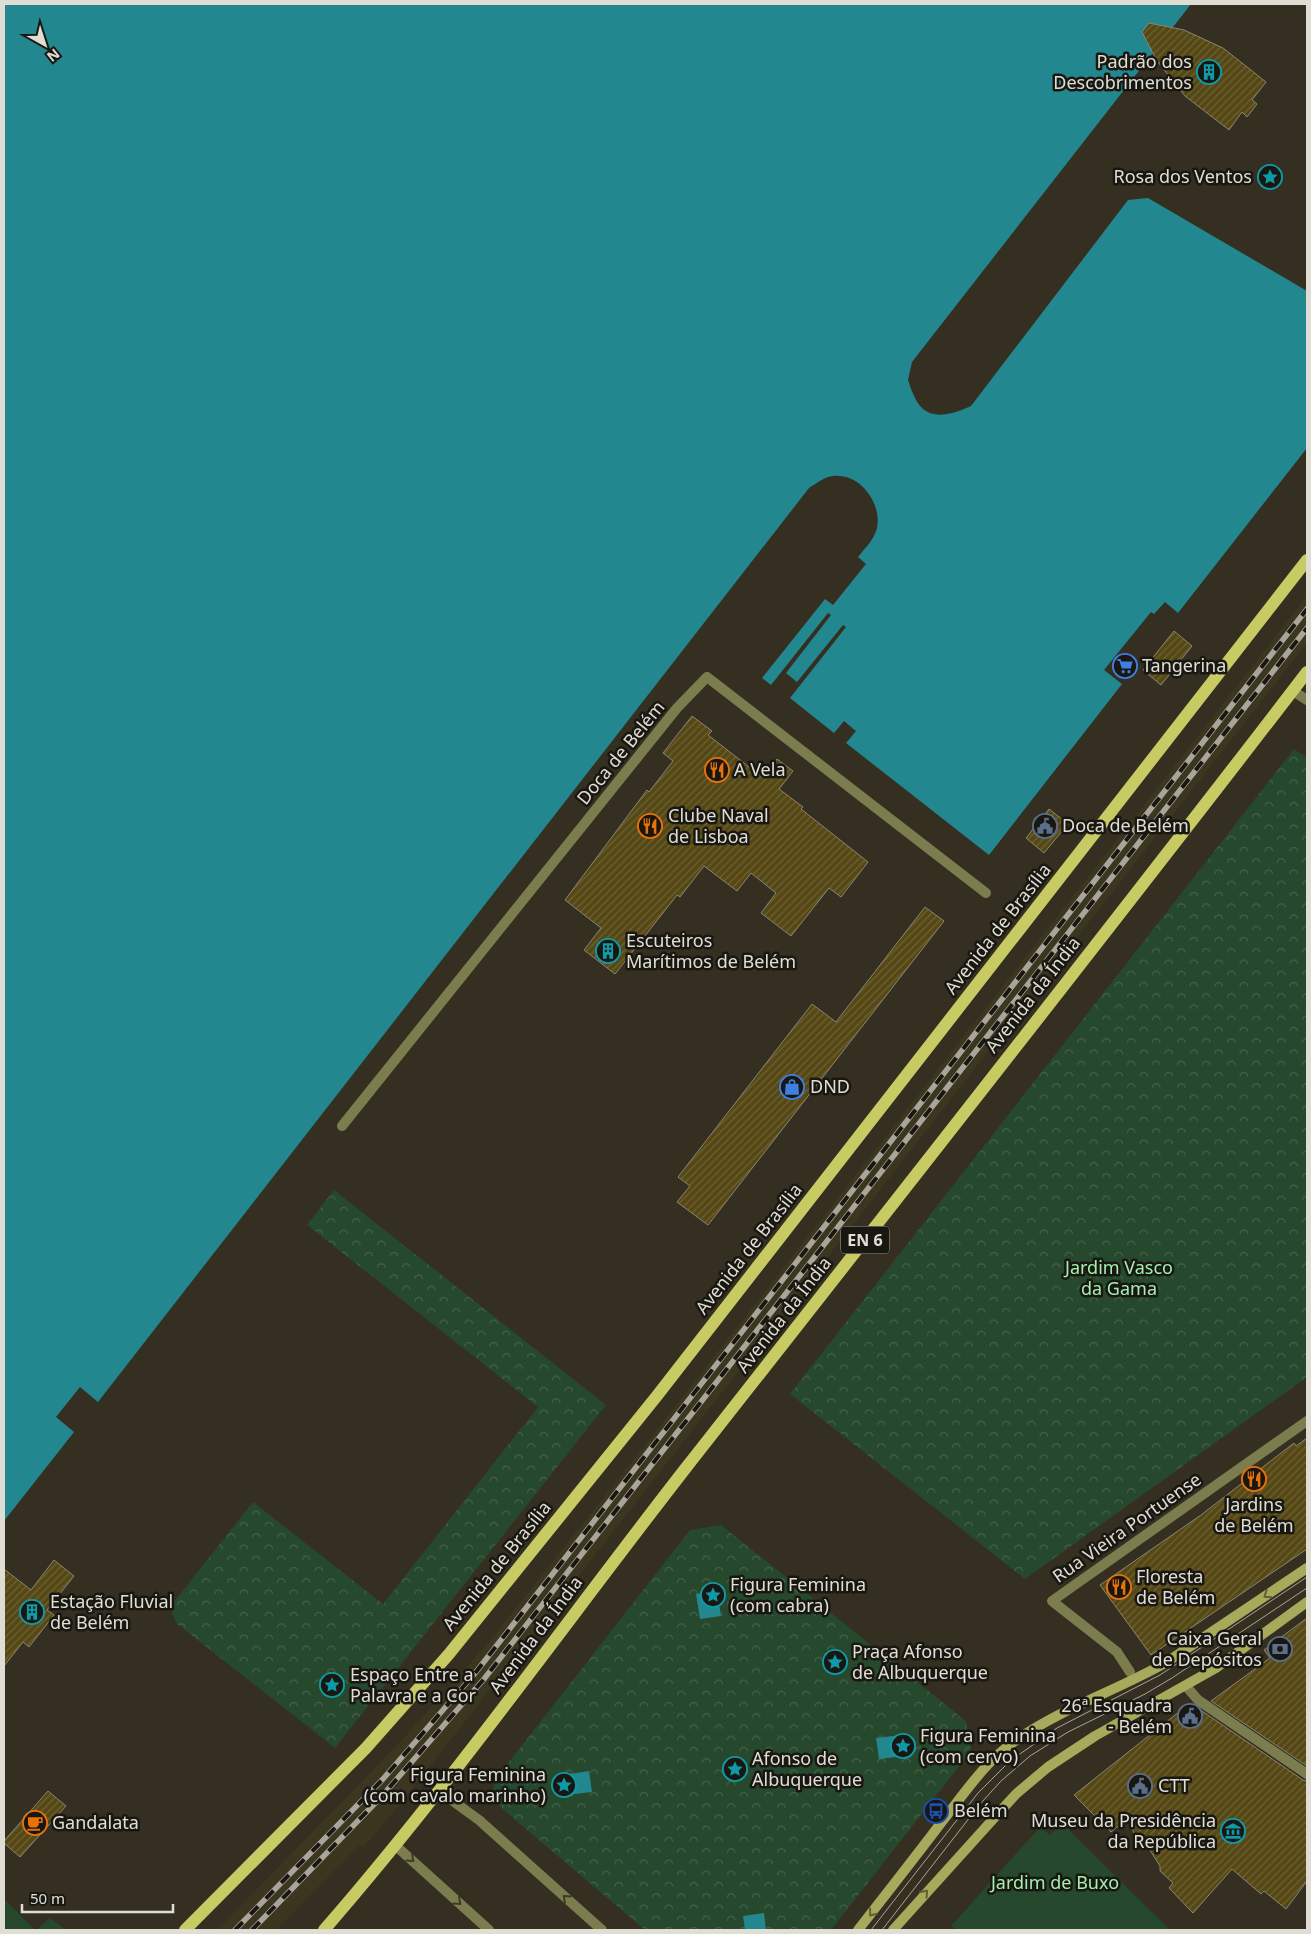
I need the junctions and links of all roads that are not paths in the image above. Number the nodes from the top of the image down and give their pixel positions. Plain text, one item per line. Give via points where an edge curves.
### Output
1 (1307, 560) edge
2 (1307, 672) edge
3 (1293, 691) junction
4 (1307, 700) edge
5 (986, 893) dead end
6 (342, 1126) dead end
7 (1307, 1421) edge
8 (1307, 1568) edge
9 (1307, 1602) edge
10 (1130, 1677) junction
11 (1186, 1686) junction
12 (1307, 1774) edge
13 (439, 1791) junction
14 (396, 1846) junction
15 (185, 1930) edge
16 (324, 1930) edge
17 (489, 1930) edge
18 (602, 1930) edge
19 (858, 1930) edge
20 (893, 1930) edge

1 - 15 main road, Avenida de Brasília via 656,1397 449,1654 366,1748
2 - 3 main road, Avenida da Índia / EN 6
3 - 4 street
3 - 13 main road, Avenida da Índia / EN 6 via 645,1521
5 - 6 street, Doca de Belém via 707,677 678,708
7 - 10 street, Rua Vieira Portuense via 1052,1601 1117,1652
8 -> 10 main road via 1167,1662
9 - 11 main road
10 -> 19 main road via 1045,1723 999,1753
11 - 12 street via 1198,1700
20 -> 11 main road via 1016,1794 1048,1767
13 - 14 main road, Avenida da Índia / EN 6
18 -> 13 street via 479,1820
14 - 16 main road, Avenida da Índia / EN 6
14 -> 17 street

